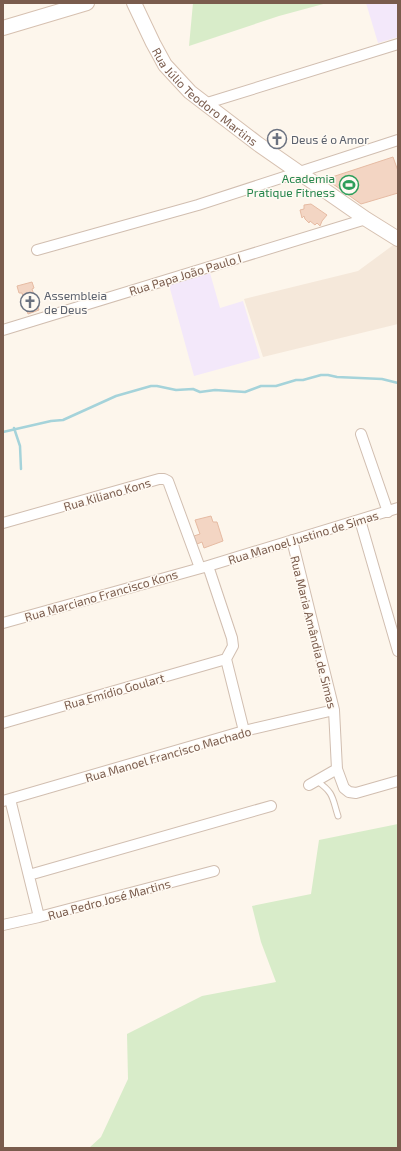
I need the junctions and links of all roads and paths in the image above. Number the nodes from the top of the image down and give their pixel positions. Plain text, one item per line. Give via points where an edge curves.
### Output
1 (87, 3) edge
2 (134, 3) edge
3 (3, 28) edge
4 (398, 44) edge
5 (204, 104) junction
6 (398, 140) edge
7 (299, 172) junction
8 (366, 219) junction
9 (398, 239) edge
10 (37, 250) dead end
11 (3, 330) edge
12 (362, 434) dead end
13 (398, 508) edge
14 (388, 512) junction
15 (360, 520) junction
16 (3, 523) edge
17 (292, 540) junction
18 (204, 567) junction
19 (3, 623) edge
20 (398, 651) edge
21 (226, 659) junction
22 (334, 710) junction
23 (3, 723) edge
24 (244, 731) junction
25 (337, 769) junction
26 (398, 781) edge
27 (313, 783) joint
28 (6, 800) edge
29 (272, 806) dead end
30 (338, 816) dead end
31 (214, 871) dead end
32 (29, 875) junction
33 (39, 917) junction
34 (3, 925) edge

1 - 3 main road
2 - 5 main road, Rua Júlio Teodoro Martins via 165,65
4 - 5 street
5 - 7 main road, Rua Júlio Teodoro Martins
6 - 7 street
7 - 8 main road, Rua Júlio Teodoro Martins
7 - 10 street via 198,205
8 - 9 main road, Rua Júlio Teodoro Martins
8 - 11 street, Rua Papa João Paulo I
12 - 14 street
13 - 14 street, Rua Manoel Justino de Simas
14 - 15 street, Rua Manoel Justino de Simas
15 - 17 street, Rua Manoel Justino de Simas
15 - 20 street
16 - 18 street, Rua Kiliano Kons via 164,479 168,481
17 - 18 street, Rua Manoel Justino de Simas
17 - 22 street, Rua Maria Amândia de Simas
18 - 19 street, Rua Marciano Francisco Kons
18 - 21 street via 232,638 233,646
21 - 23 street, Rua Emídio Goulart
21 - 24 street
22 - 24 street, Rua Manoel Francisco Machado
22 - 25 street, Rua Maria Amândia de Simas
24 - 28 street, Rua Manoel Francisco Machado
25 - 26 street, Rua Maria Amândia de Simas via 344,788 349,792 356,793
25 - 27 street
27 - 30 lane via 328,789
28 - 32 street
29 - 32 street
31 - 33 street, Rua Pedro José Martins
32 - 33 street
33 - 34 street, Rua Pedro José Martins

